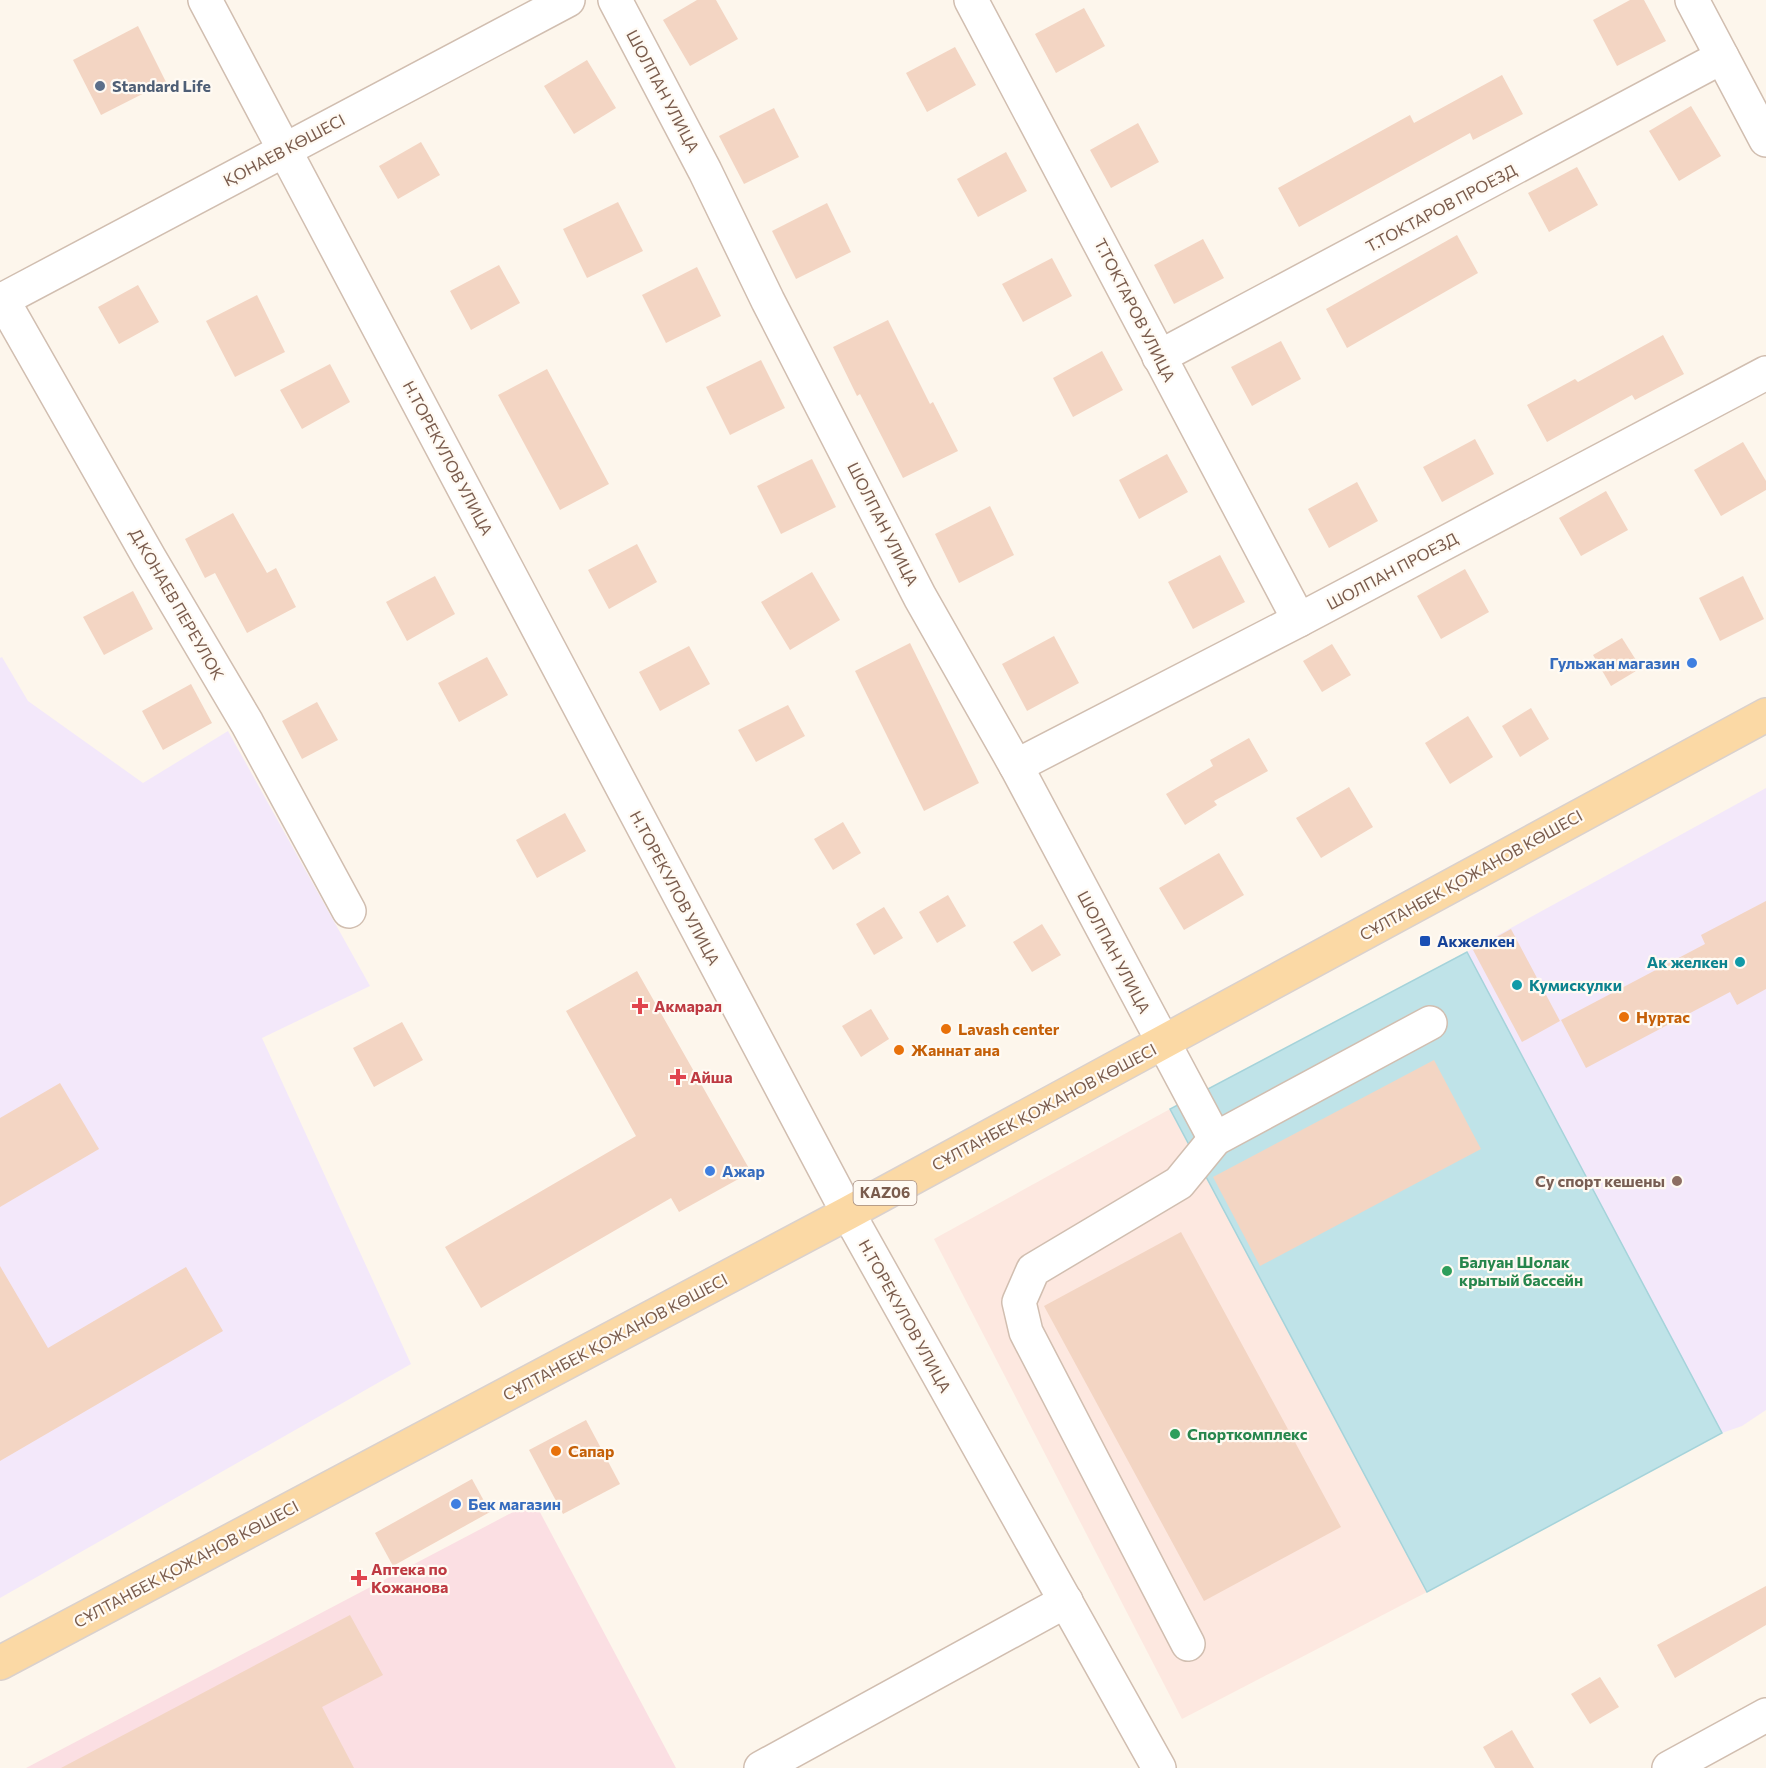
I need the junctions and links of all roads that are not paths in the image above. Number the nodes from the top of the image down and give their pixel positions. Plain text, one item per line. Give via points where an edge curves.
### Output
1 (205, 0) edge
2 (568, 0) edge
3 (615, 0) edge
4 (971, 0) edge
5 (1692, 0) edge
6 (1722, 57) junction
7 (1766, 140) edge
8 (285, 150) junction
9 (1, 300) edge
10 (1159, 357) junction
11 (1766, 373) edge
12 (1299, 621) junction
13 (1766, 715) edge
14 (1016, 766) junction
15 (350, 911) dead end
16 (1430, 1023) dead end
17 (1163, 1042) junction
18 (1215, 1139) junction
19 (848, 1213) junction
20 (1066, 1601) junction
21 (1188, 1644) dead end
22 (0, 1663) edge
23 (1766, 1715) edge
24 (802, 1758) edge
25 (762, 1768) edge
26 (1159, 1768) edge
27 (1669, 1768) edge

1 - 8 street, Н.ТОРЕКУЛОВ УЛИЦА
2 - 8 street, ҚОНАЕВ КӨШЕСІ
3 - 14 street, ШОЛПАН УЛИЦА via 920,597
4 - 10 street, Т.ТОКТАРОВ УЛИЦА
5 - 6 street
6 - 7 street
6 - 10 street, Т.ТОКТАРОВ ПРОЕЗД
8 - 9 street, ҚОНАЕВ КӨШЕСІ
8 - 19 street, Н.ТОРЕКУЛОВ УЛИЦА
9 - 15 street, Д.КОНАЕВ ПЕРЕУЛОК via 247,723
10 - 12 street, Т.ТОКТАРОВ УЛИЦА
11 - 12 street, ШОЛПАН ПРОЕЗД
12 - 14 street, ШОЛПАН ПРОЕЗД
13 - 17 main road, СҰЛТАНБЕК ҚОЖАНОВ КӨШЕСІ / KАZ06
14 - 17 street, ШОЛПАН УЛИЦА
16 - 18 street
17 - 18 street, ШОЛПАН УЛИЦА
17 - 19 main road, СҰЛТАНБЕК ҚОЖАНОВ КӨШЕСІ / KАZ06
18 - 21 street via 1179,1183 1033,1270 1019,1302 1026,1332
19 - 20 street, Н.ТОРЕКУЛОВ УЛИЦА
19 - 22 main road, СҰЛТАНБЕК ҚОЖАНОВ КӨШЕСІ / KАZ06
20 - 24 street
20 - 26 street, Н.ТОРЕКУЛОВ УЛИЦА
23 - 27 street
24 - 25 street

